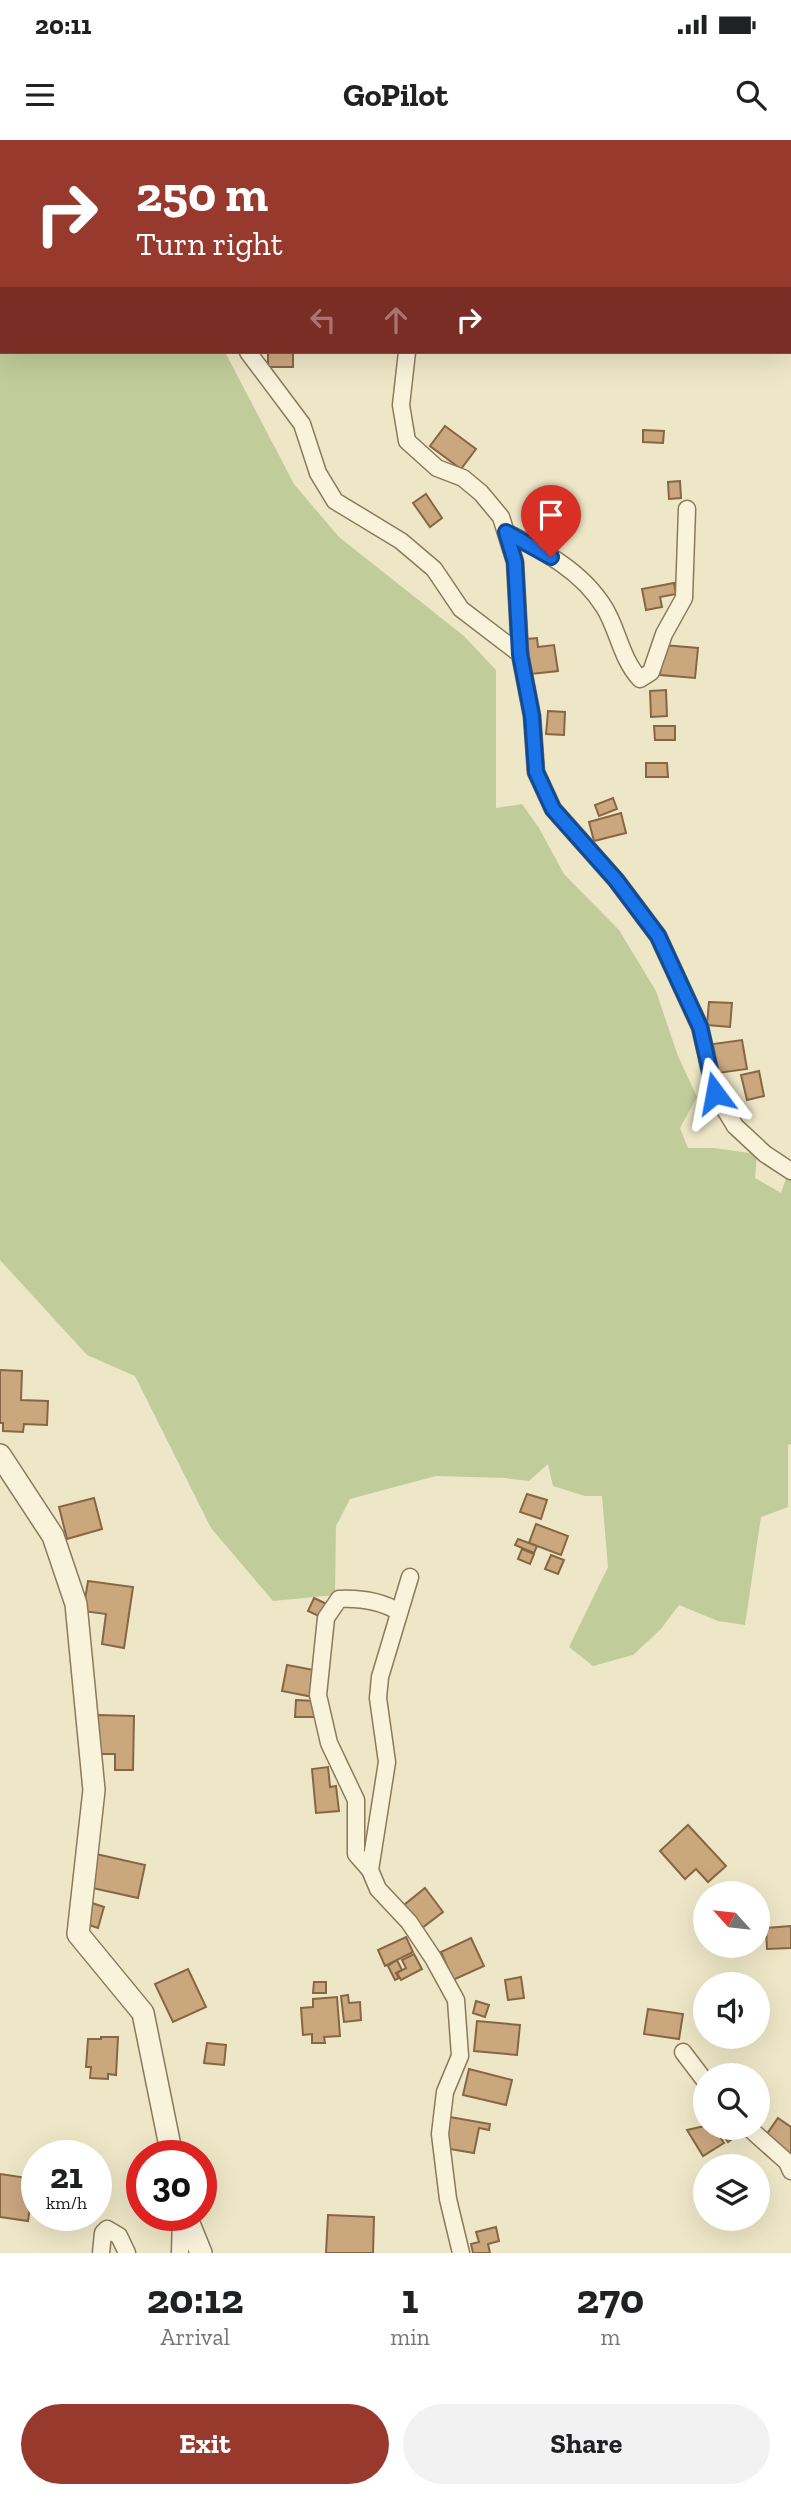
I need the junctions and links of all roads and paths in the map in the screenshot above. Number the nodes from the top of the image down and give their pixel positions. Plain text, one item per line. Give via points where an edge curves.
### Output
1 (250, 354) edge
2 (407, 354) edge
3 (687, 509) dead end
4 (506, 532) junction
5 (520, 654) junction
6 (791, 1171) edge
7 (0, 1455) edge
8 (410, 1577) dead end
9 (399, 1612) junction
10 (370, 1870) junction
11 (683, 2052) dead end
12 (693, 2065) edge
13 (169, 2140) edge
14 (762, 2140) edge
15 (791, 2171) edge
16 (182, 2231) edge
17 (191, 2231) edge
18 (100, 2253) edge
19 (127, 2253) edge
20 (180, 2253) edge
21 (201, 2253) edge
22 (461, 2253) edge

1 - 5 street via 302,424 318,473 335,501 401,541 434,569 461,609
2 - 4 street via 401,405 407,441 437,468 463,478 481,493 501,517
3 - 4 street via 684,598 664,634 651,672 640,680 604,607 572,569
4 - 5 street via 515,562
5 - 6 street via 532,716 536,772 553,809 658,936 700,1027 715,1093 735,1126
7 - 13 street via 53,1536 76,1604 94,1790 78,1934 143,2013
8 - 9 street
9 - 10 street via 377,1698 387,1762
9 - 10 street via 387,1605 339,1599 326,1618 318,1695 329,1743 356,1800 356,1854
10 - 22 street via 378,1889 409,1922 433,1958 456,2000 460,2056 445,2092 440,2134
11 - 12 street
14 - 15 street
16 - 20 street
17 - 21 street
18 - 19 street via 107,2229 119,2236

